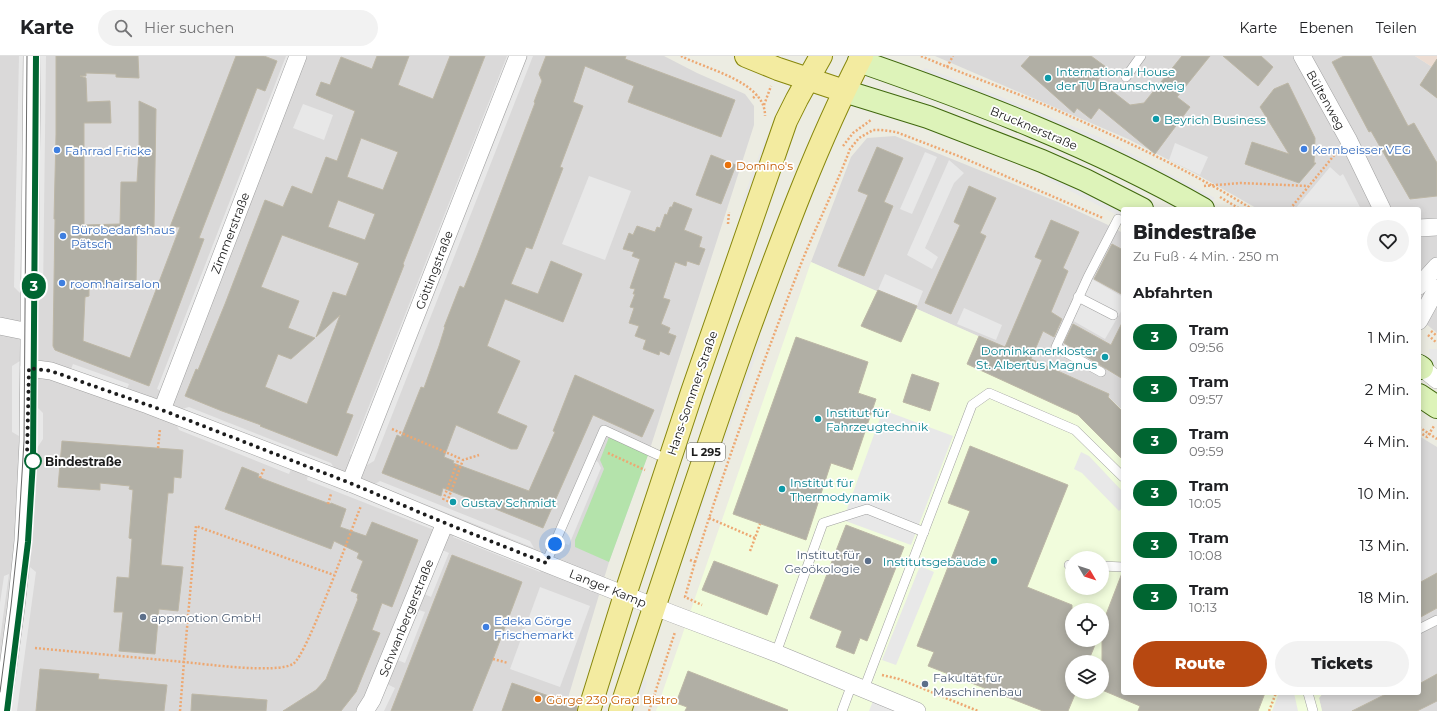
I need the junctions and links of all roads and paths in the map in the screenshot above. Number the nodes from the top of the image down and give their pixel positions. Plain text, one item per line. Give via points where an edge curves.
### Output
1 (32, 56) edge
2 (298, 56) edge
3 (518, 56) edge
4 (681, 56) edge
5 (746, 56) edge
6 (821, 56) edge
7 (921, 56) edge
8 (953, 56) edge
9 (1140, 56) edge
10 (1302, 56) edge
11 (855, 58) edge
12 (947, 67) junction
13 (1126, 77) dead end
14 (807, 79) junction
15 (844, 91) junction
16 (757, 95) junction
17 (753, 98) dead end
18 (766, 111) dead end
19 (884, 123) dead end
20 (867, 124) dead end
21 (882, 130) junction
22 (1348, 139) junction
23 (844, 144) dead end
24 (1211, 185) junction
25 (1201, 186) dead end
26 (1308, 186) junction
27 (1138, 207) edge
28 (1199, 207) edge
29 (1249, 207) edge
30 (1292, 207) edge
31 (1381, 207) edge
32 (1116, 222) joint
33 (1437, 227) edge
34 (1421, 228) edge
35 (1437, 266) edge
36 (1421, 284) edge
37 (1437, 288) edge
38 (1078, 297) junction
39 (1113, 315) dead end
40 (1421, 317) edge
41 (0, 326) edge
42 (29, 332) junction
43 (29, 368) junction
44 (1101, 372) dead end
45 (1421, 396) edge
46 (1437, 407) edge
47 (161, 419) junction
48 (1421, 428) edge
49 (392, 429) dead end
50 (1421, 433) edge
51 (1429, 434) junction
52 (1437, 439) edge
53 (158, 448) dead end
54 (596, 448) junction
55 (658, 454) dead end
56 (479, 456) dead end
57 (44, 463) dead end
58 (60, 465) dead end
59 (264, 468) dead end
60 (647, 471) dead end
61 (1121, 475) edge
62 (260, 478) dead end
63 (350, 483) junction
64 (331, 494) dead end
65 (443, 500) dead end
66 (447, 502) dead end
67 (328, 504) dead end
68 (361, 506) dead end
69 (703, 515) dead end
70 (709, 518) junction
71 (445, 523) junction
72 (760, 524) dead end
73 (924, 532) junction
74 (755, 538) junction
75 (750, 551) dead end
76 (689, 560) dead end
77 (695, 562) junction
78 (546, 563) junction
79 (1109, 566) edge
80 (1121, 567) edge
81 (334, 575) junction
82 (625, 595) junction
83 (685, 597) dead end
84 (654, 606) junction
85 (1437, 620) edge
86 (1421, 628) edge
87 (675, 631) dead end
88 (35, 648) dead end
89 (776, 654) junction
90 (493, 659) dead end
91 (184, 662) junction
92 (508, 663) dead end
93 (657, 663) dead end
94 (664, 665) junction
95 (870, 671) junction
96 (858, 687) junction
97 (1275, 695) edge
98 (1309, 695) edge
99 (2, 711) edge
100 (180, 711) edge
101 (365, 711) edge
102 (589, 711) edge
103 (620, 711) edge
104 (649, 711) edge
105 (842, 711) edge
106 (917, 711) edge
107 (978, 711) edge
108 (1269, 711) edge
109 (1313, 711) edge

1 - 42 street
2 - 47 street, Zimmerstraße
3 - 63 street, Göttingstraße
4 - 16 path via 743,83
5 - 14 main road
6 - 14 main road, L 295
7 - 12 path
8 - 12 path
9 - 13 lane
10 - 22 street, Bültenweg
11 - 15 main road
11 - 28 main road, Brucknerstraße via 1065,141 1111,161
12 - 24 path via 1053,109 1148,152
14 - 15 main road
14 - 82 main road, Hans-Sommer-Straße / L 295 via 786,121
15 - 27 main road via 921,115 1042,161
15 - 84 main road, L 295 via 799,195 760,299
16 - 17 path
16 - 18 path
19 - 21 path
20 - 23 path via 853,133
21 - 32 path via 896,132 962,157
21 - 70 path via 873,130 850,148 769,347
22 - 26 path
22 - 31 street, Bültenweg
24 - 25 path
24 - 26 path via 1241,183
24 - 29 path
26 - 30 path
32 - 38 lane
33 - 34 street
35 - 36 street
37 - 40 street
38 - 39 lane
38 - 44 lane via 1056,348
41 - 42 street
42 - 43 street
43 - 47 street, Langer Kamp via 51,371
43 - 99 street via 23,541
45 - 46 main road
47 - 53 path
47 - 63 street, Langer Kamp
48 - 51 path
49 - 65 path via 459,458
50 - 51 path via 1427,437
51 - 52 path
54 - 55 lane via 604,430
54 - 60 path
54 - 78 lane
56 - 66 path via 463,460
57 - 58 path
59 - 62 path
61 - 73 lane via 1075,430 989,393 972,405
63 - 71 street, Langer Kamp
64 - 67 path
68 - 81 path
69 - 70 path
70 - 74 path
70 - 77 path
71 - 78 street, Langer Kamp
71 - 101 street, Schwanbergerstraße via 375,694
72 - 74 path
73 - 89 lane via 867,509 823,523
73 - 95 lane
74 - 75 path
76 - 77 path
77 - 83 path
78 - 82 street, Langer Kamp
79 - 80 lane
81 - 91 path via 302,653 293,664 274,669
81 - 91 path via 196,526
82 - 84 street, Langer Kamp
82 - 102 main road, Hans-Sommer-Straße / L 295
84 - 89 street, Langer Kamp
84 - 103 main road, L 295
85 - 86 lane
87 - 94 path
88 - 91 path
89 - 96 street, Langer Kamp
90 - 92 path
91 - 100 path
93 - 94 path
94 - 104 path
95 - 96 lane
95 - 107 path via 899,679
96 - 105 lane
96 - 106 street, Langer Kamp
97 - 108 path
98 - 109 lane

